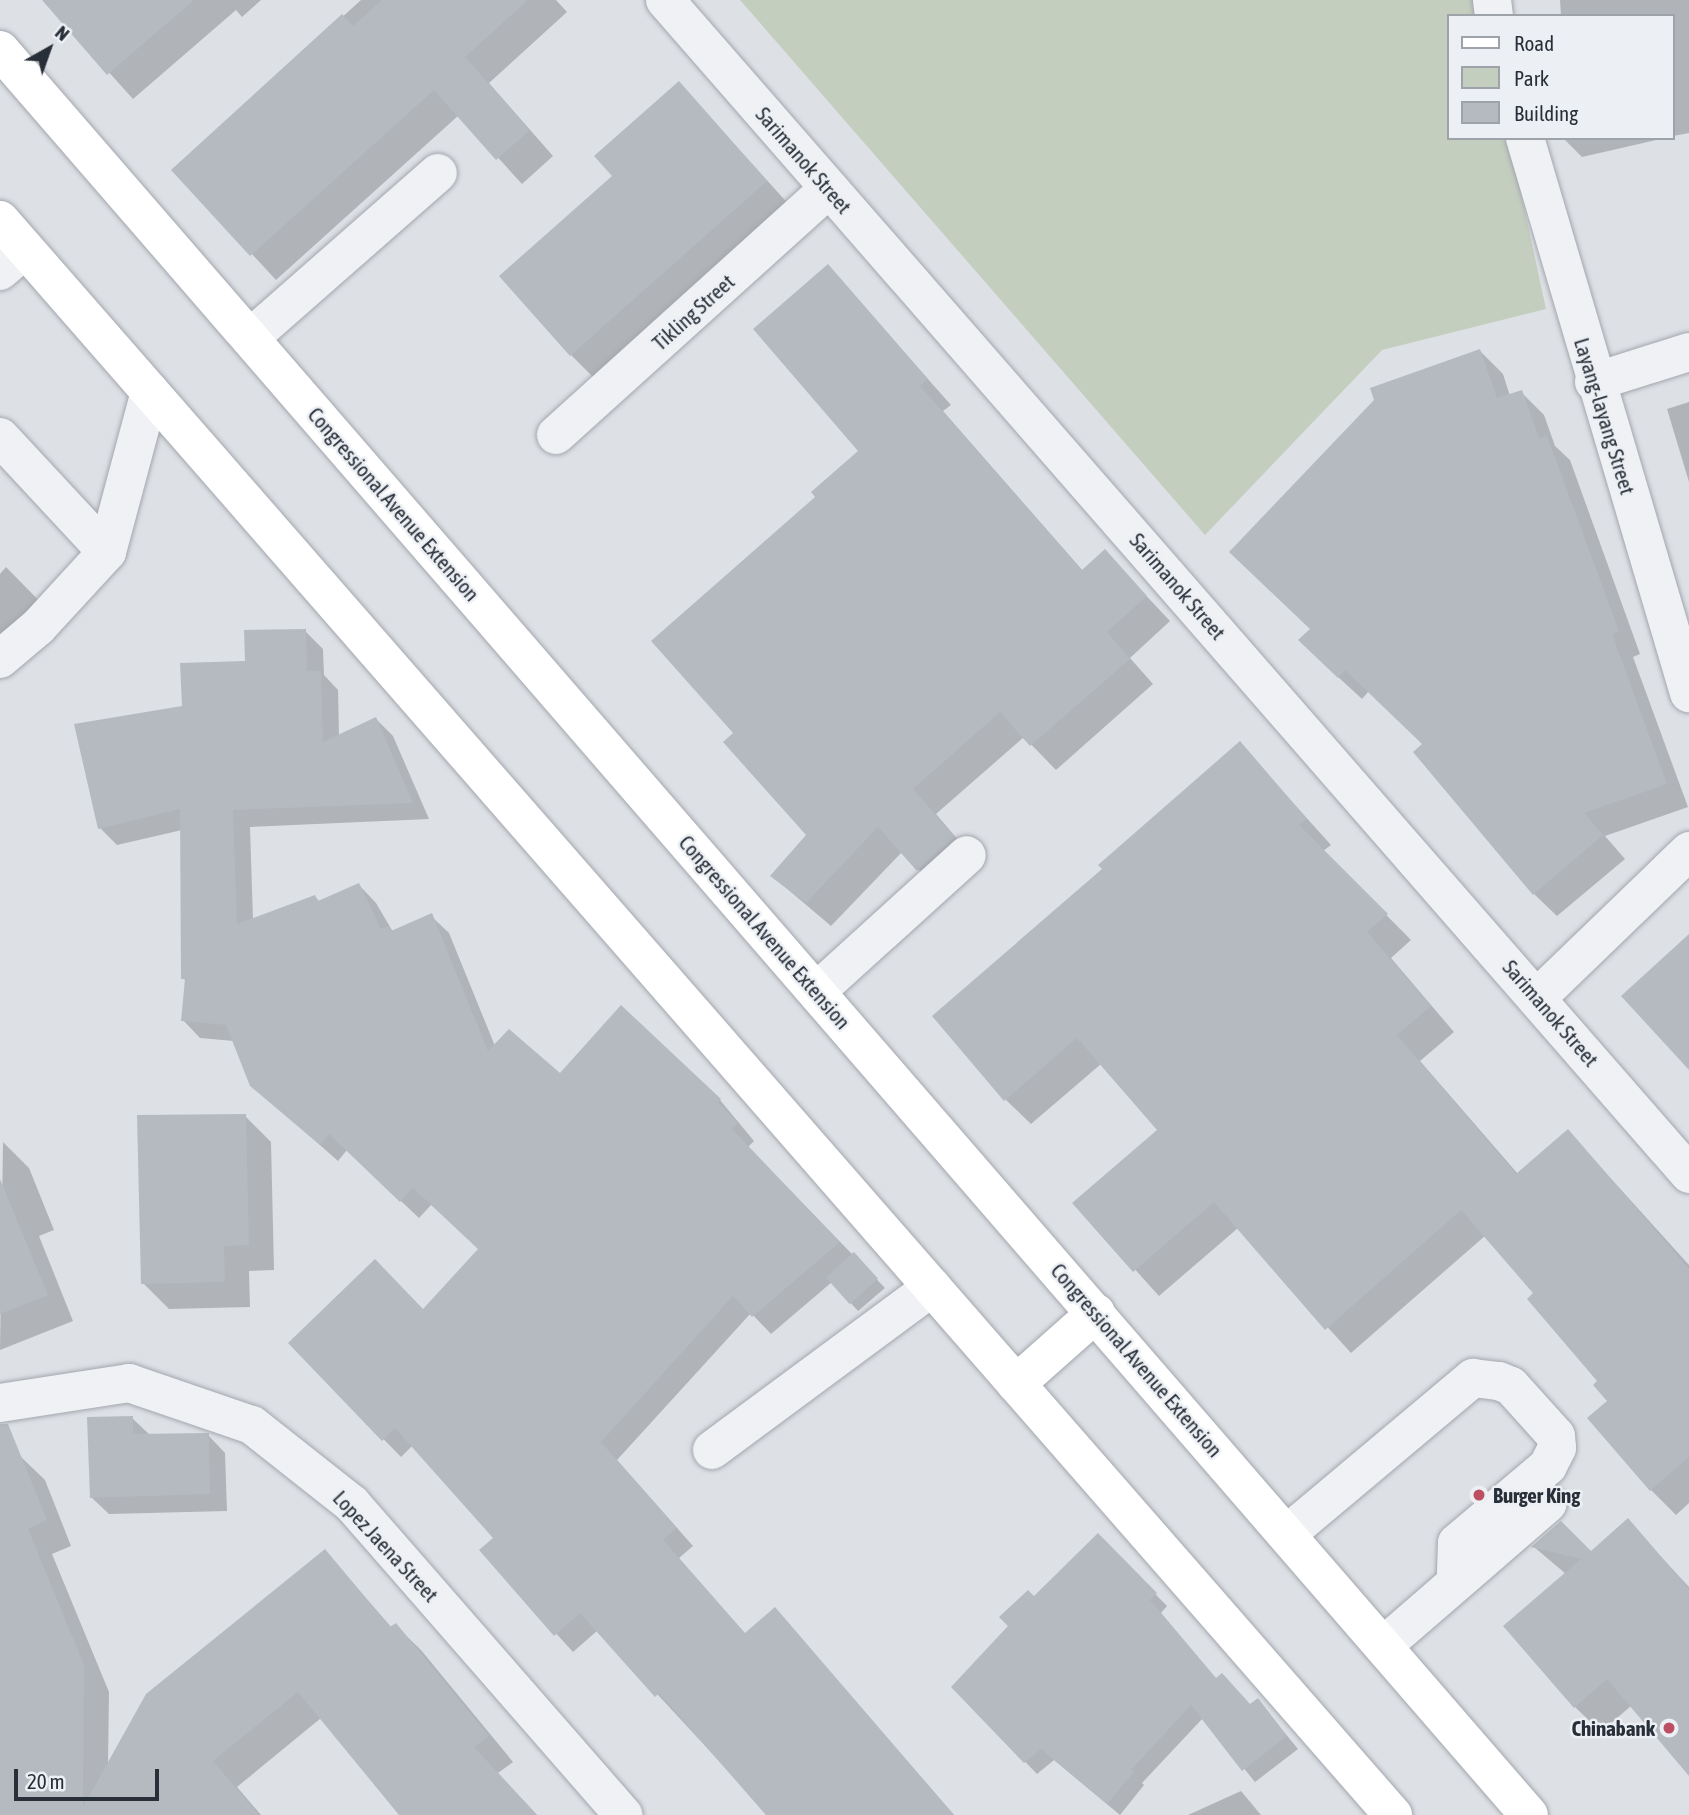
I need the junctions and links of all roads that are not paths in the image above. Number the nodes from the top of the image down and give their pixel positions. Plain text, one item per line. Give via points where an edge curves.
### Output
1 (665, 0) edge
2 (0, 50) edge
3 (1526, 140) edge
4 (438, 173) dead end
5 (830, 188) junction
6 (0, 220) edge
7 (13, 260) edge
8 (250, 338) junction
9 (1689, 352) edge
10 (1594, 382) junction
11 (150, 392) junction
12 (556, 435) dead end
13 (0, 437) edge
14 (107, 552) junction
15 (0, 659) edge
16 (1689, 693) edge
17 (1689, 851) edge
18 (967, 855) dead end
19 (817, 991) junction
20 (1538, 997) junction
21 (1689, 1174) edge
22 (932, 1287) junction
23 (1096, 1313) junction
24 (1016, 1384) junction
25 (0, 1403) edge
26 (712, 1450) dead end
27 (1548, 1503) dead end
28 (1287, 1534) junction
29 (1456, 1581) junction
30 (1383, 1646) junction
31 (623, 1815) edge
32 (1393, 1815) edge
33 (1529, 1815) edge

1 - 5 street, Sarimanok Street
2 - 8 main road, Congressional Avenue Extension
3 - 10 street, Layang-layang Street
4 - 8 street
5 - 12 street, Tikling Street
5 - 20 street, Sarimanok Street
6 - 7 main road
7 - 11 main road
8 - 19 main road, Congressional Avenue Extension
9 - 10 street
10 - 16 street, Layang-layang Street
11 - 14 street
11 - 22 main road
13 - 14 street
14 - 15 street via 38,627
17 - 20 street
18 - 19 street
19 - 23 main road, Congressional Avenue Extension
20 - 21 street, Sarimanok Street
22 - 24 main road
22 - 26 street
23 - 24 main road
23 - 28 main road, Congressional Avenue Extension
24 - 32 main road
25 - 31 street, Lopez Jaena Street via 129,1383 252,1425 352,1504
27 - 29 street
28 - 29 street via 1473,1378 1499,1381 1511,1385 1556,1436 1557,1448 1548,1466 1457,1544
28 - 30 main road, Congressional Avenue Extension
29 - 30 street
30 - 33 main road, Congressional Avenue Extension

